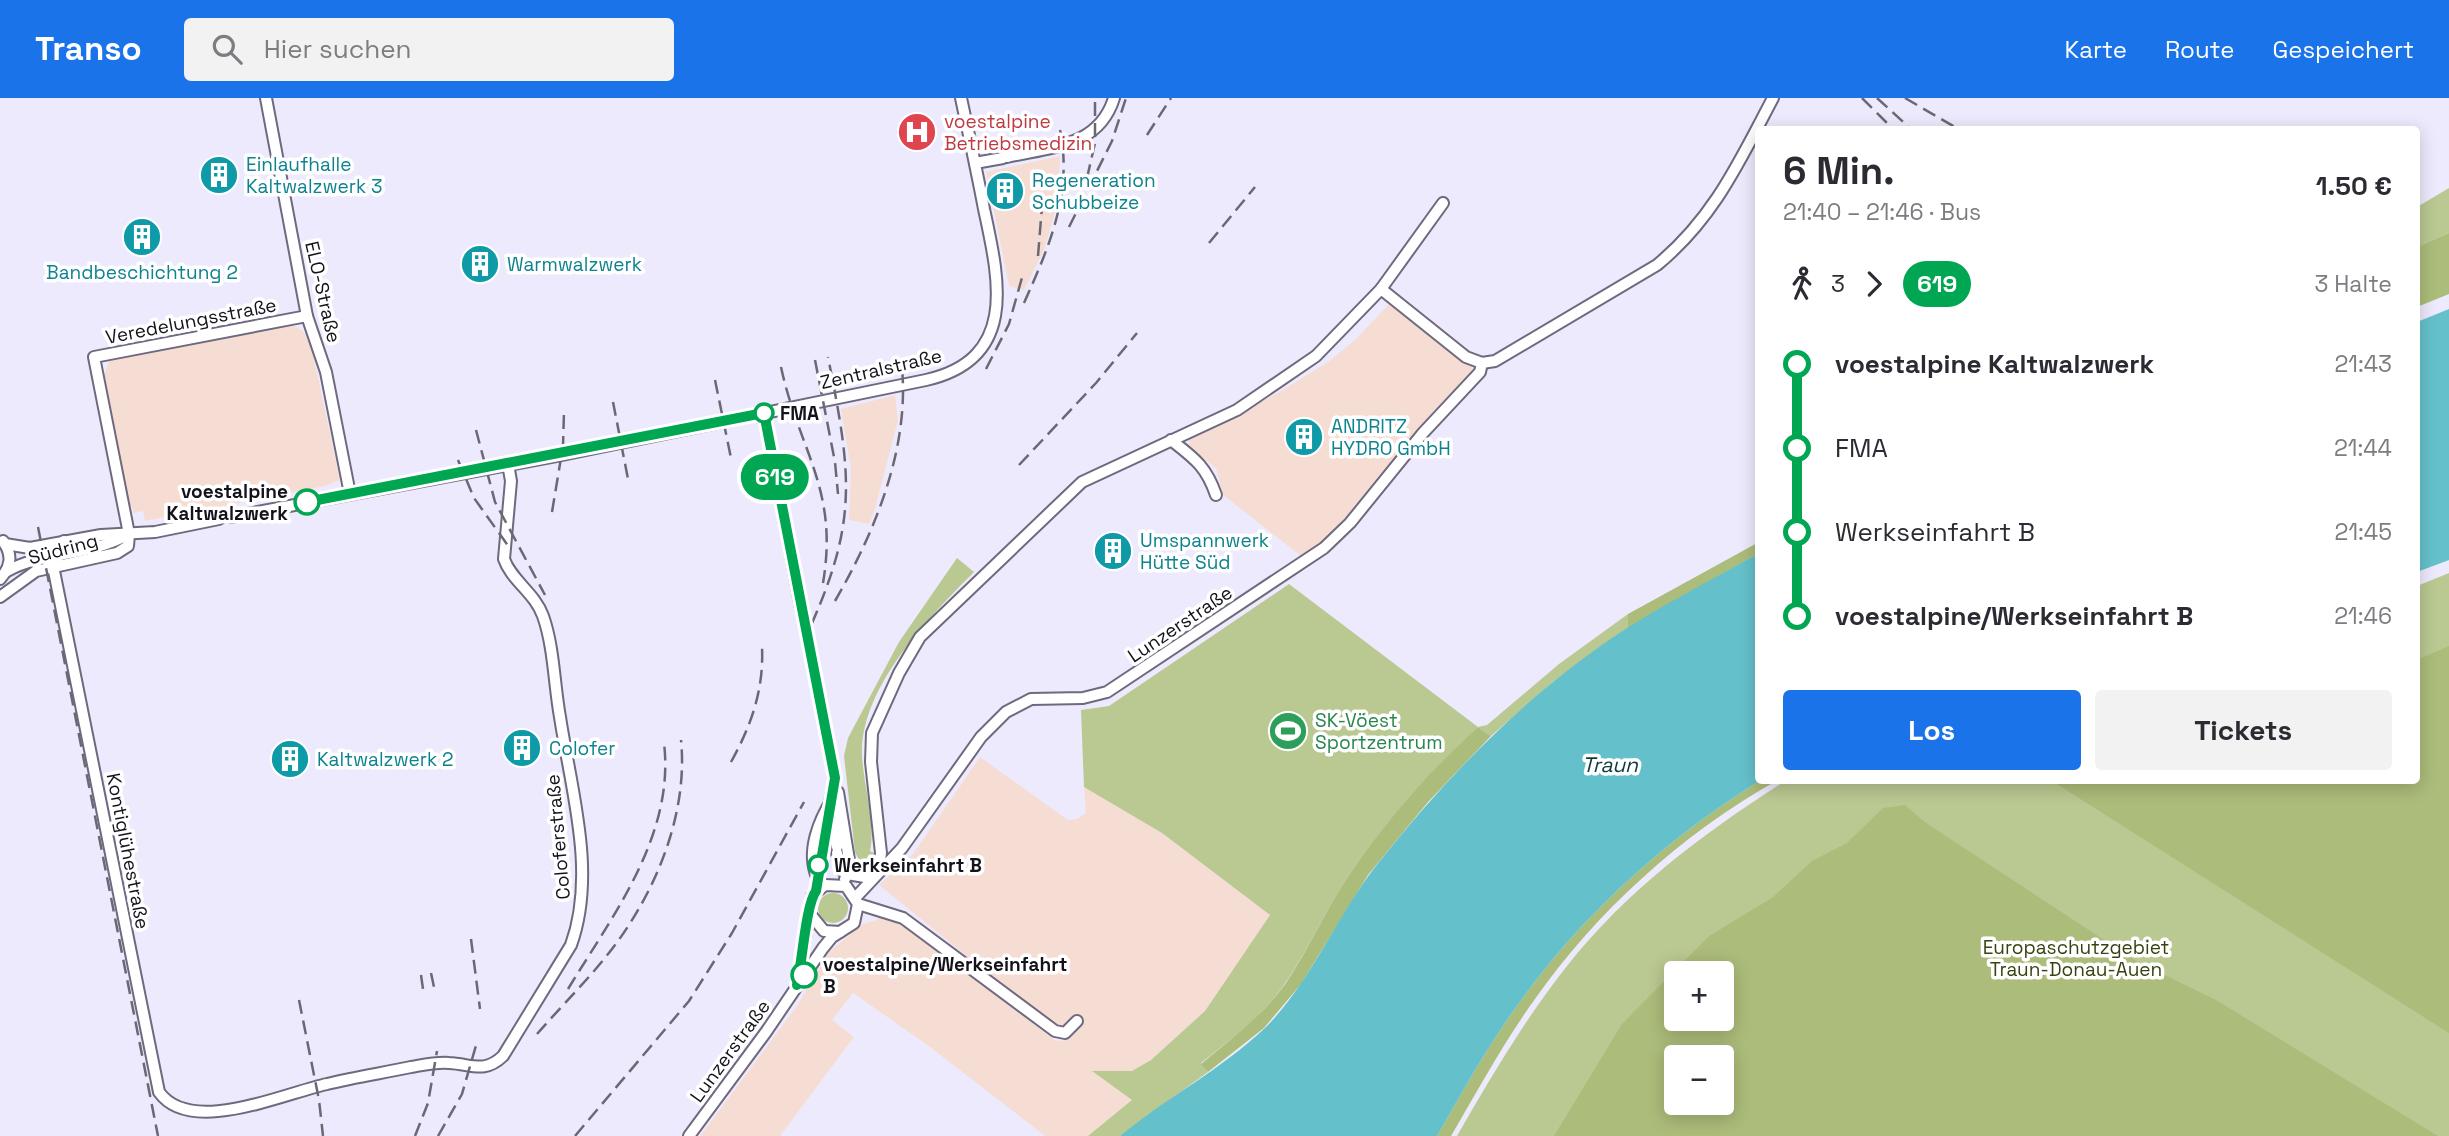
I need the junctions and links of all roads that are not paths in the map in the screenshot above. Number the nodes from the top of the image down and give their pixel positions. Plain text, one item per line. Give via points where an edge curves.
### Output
1 (266, 98) edge
2 (961, 98) edge
3 (1114, 98) edge
4 (1773, 98) edge
5 (1759, 126) edge
6 (1755, 133) edge
7 (975, 163) junction
8 (1443, 203) dead end
9 (1381, 289) junction
10 (307, 316) junction
11 (1482, 363) junction
12 (764, 413) junction
13 (1171, 440) junction
14 (508, 464) junction
15 (350, 494) junction
16 (1216, 495) dead end
17 (231, 517) dead end
18 (219, 519) dead end
19 (129, 534) junction
20 (2, 541) edge
21 (64, 541) junction
22 (56, 554) junction
23 (53, 566) junction
24 (3, 575) edge
25 (1, 593) edge
26 (801, 608) tunnel mouth
27 (835, 795) junction
28 (879, 869) junction
29 (817, 877) junction
30 (868, 883) junction
31 (816, 891) junction
32 (854, 892) junction
33 (889, 913) junction
34 (810, 914) junction
35 (856, 918) junction
36 (840, 932) junction
37 (797, 985) junction
38 (1077, 1021) dead end
39 (201, 1118) joint
40 (689, 1136) edge

1 - 10 street, ELO-Straße
2 - 7 street, Zentralstraße
3 - 7 street via 1107,117 1089,136
4 - 5 street
6 - 11 street via 1728,185 1697,228 1657,265 1507,355
7 - 12 street, Zentralstraße via 999,292 995,320 976,354 959,369 933,379
8 - 9 street
9 - 11 street via 1466,357
9 - 13 street via 1342,332 1289,376 1237,410
10 - 15 street, ELO-Straße via 326,372
10 - 19 street, Veredelungsstraße via 94,358
11 - 28 street, Lunzerstraße via 1480,372 1438,415 1335,540 1107,692 1083,698 1031,699 1006,712 981,737 902,848
12 - 14 street
12 - 26 street
13 - 16 street via 1201,463
13 - 28 street via 1082,482 920,637 872,733
14 - 15 street
14 - 39 street, Coloferstraße via 511,481 504,559 542,613 573,782 582,897 571,945 503,1056 488,1068 446,1062 418,1066 326,1084 260,1107
15 - 17 street
18 - 19 street, Südring
19 - 21 street, Südring
19 - 22 street, Südring via 116,542
19 - 23 street, Südring via 124,550
20 - 21 street, Südring via 30,548
20 - 24 street via 9,555
21 - 22 street
22 - 23 street
22 - 24 street, Südring via 21,563
23 - 25 street, Südring
23 - 39 street, Kontiglühestraße via 159,1091 170,1107
27 - 29 street
27 - 29 street via 817,831 813,864
27 - 32 street
27 - 32 street via 837,850 841,870
28 - 30 street, Lunzerstraße
29 - 31 street
30 - 32 street, Lunzerstraße
30 - 32 street via 865,898
31 - 32 street, Lunzerstraße via 825,885
31 - 34 street, Lunzerstraße
32 - 33 street
32 - 35 street
33 - 35 street
33 - 38 street via 903,918 1055,1031 1065,1032
34 - 36 street via 824,931
34 - 37 street, Lunzerstraße
35 - 36 street, Lunzerstraße
36 - 37 street, Lunzerstraße
37 - 40 street, Lunzerstraße

